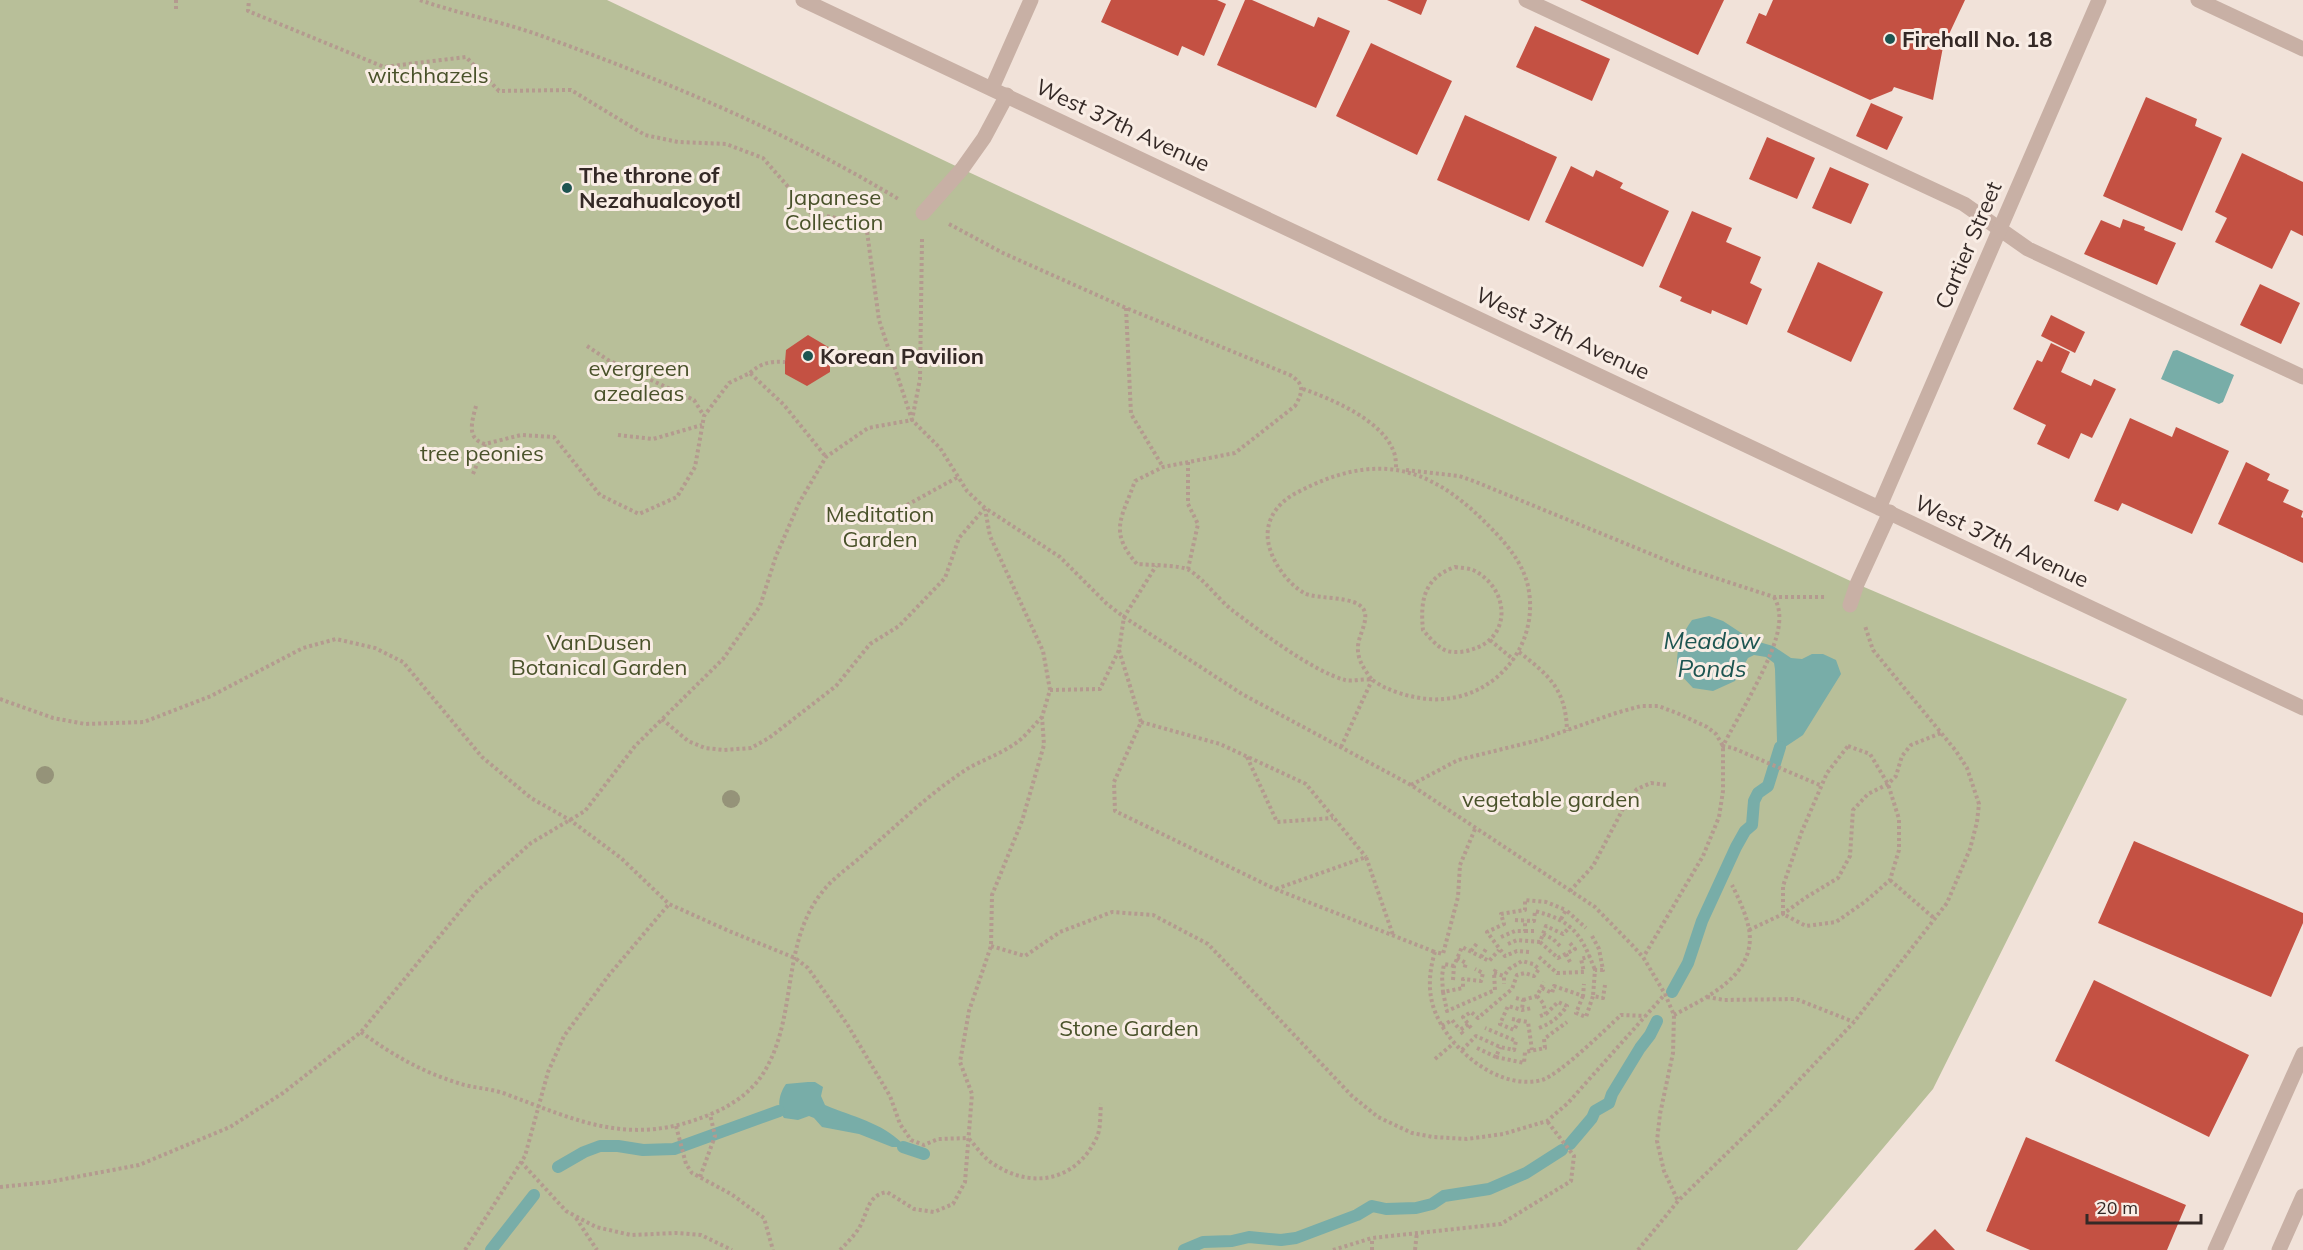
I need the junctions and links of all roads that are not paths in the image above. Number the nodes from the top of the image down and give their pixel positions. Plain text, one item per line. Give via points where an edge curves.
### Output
1 (803, 0) edge
2 (1031, 0) edge
3 (1526, 0) edge
4 (2099, 0) edge
5 (2198, 0) edge
6 (2303, 49) edge
7 (992, 88) junction
8 (1007, 95) junction
9 (923, 213) road end
10 (2000, 227) junction
11 (2303, 377) edge
12 (1884, 510) junction
13 (1850, 605) road end
14 (2303, 708) edge
15 (2303, 1054) edge
16 (2303, 1196) edge
17 (2215, 1250) edge
18 (2279, 1250) edge

1 - 7 street, West 37th Avenue
2 - 7 street
3 - 10 street via 1964,204
4 - 10 street, Cartier Street
5 - 6 street
7 - 8 street, West 37th Avenue
8 - 9 street via 962,169
8 - 12 street, West 37th Avenue
10 - 11 street via 2028,249
10 - 12 street, Cartier Street
12 - 13 street, Cartier Street
12 - 14 street, West 37th Avenue
15 - 17 street
16 - 18 street

